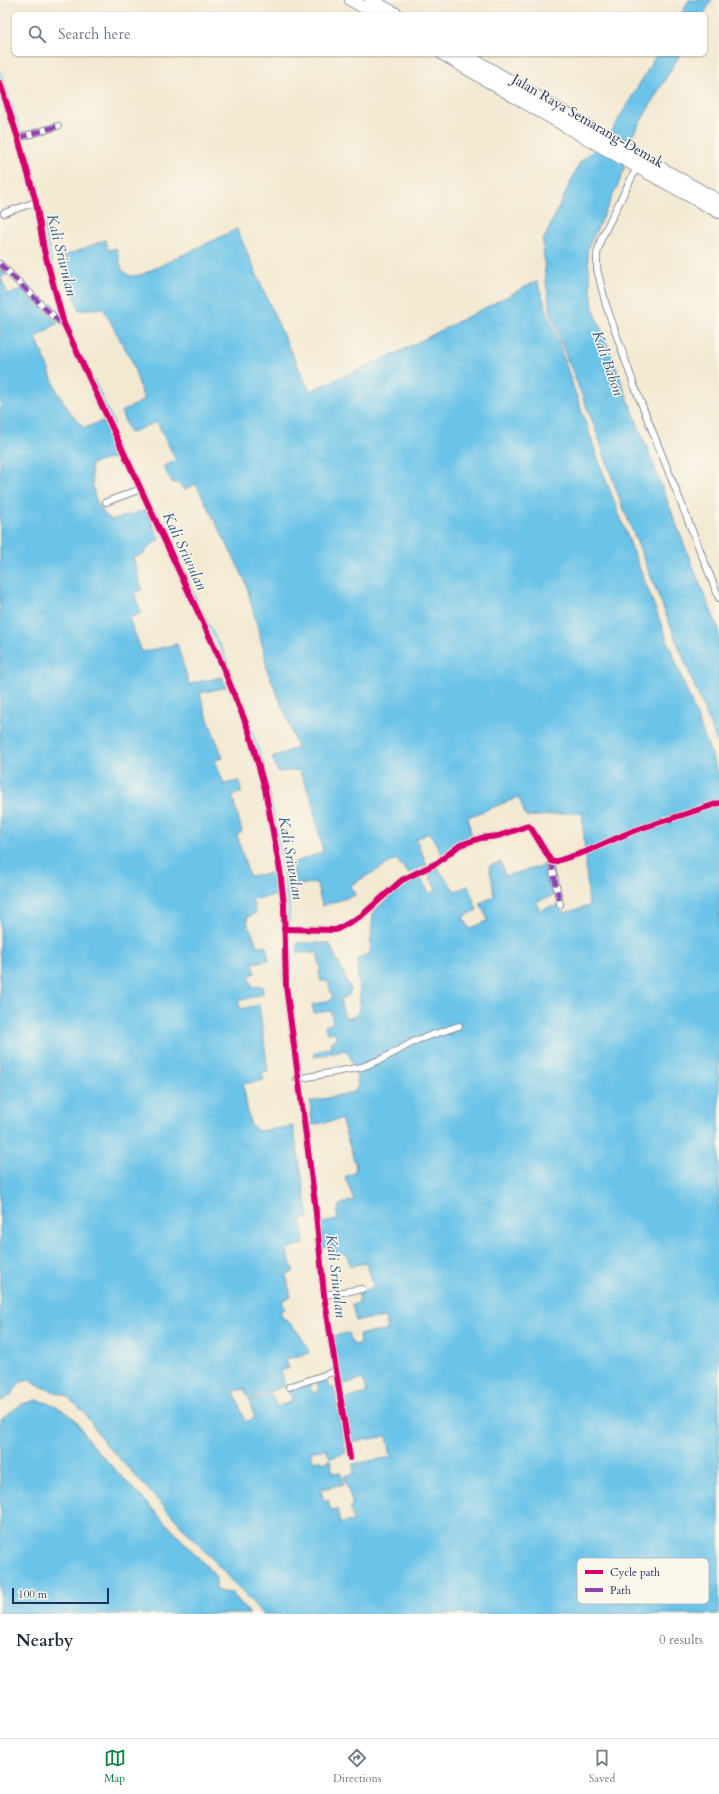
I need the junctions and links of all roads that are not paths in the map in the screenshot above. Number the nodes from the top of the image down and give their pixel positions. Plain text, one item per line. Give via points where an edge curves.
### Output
1 (351, 0) edge
2 (371, 0) edge
3 (372, 12) edge
4 (392, 12) edge
5 (446, 56) edge
6 (467, 56) edge
7 (0, 83) edge
8 (58, 126) dead end
9 (18, 138) junction
10 (598, 138) junction
11 (633, 160) junction
12 (719, 201) edge
13 (36, 202) junction
14 (719, 212) edge
15 (4, 213) dead end
16 (0, 264) edge
17 (64, 324) junction
18 (141, 489) junction
19 (106, 502) dead end
20 (719, 598) edge
21 (719, 803) edge
22 (550, 861) junction
23 (560, 904) dead end
24 (284, 929) junction
25 (459, 1026) dead end
26 (297, 1079) junction
27 (362, 1289) dead end
28 (324, 1295) junction
29 (336, 1371) junction
30 (289, 1387) dead end
31 (350, 1458) dead end

1 - 3 highway
2 - 4 highway
5 - 10 highway, Jalan Raya Semarang-Demak via 525,103
6 - 10 highway, Jalan Raya Semarang-Demak
7 - 9 street
8 - 9 street
9 - 13 street
10 - 11 highway, Jalan Raya Semarang-Demak
11 - 12 highway, Jalan Raya Semarang-Demak
11 - 14 highway, Jalan Raya Semarang-Demak
11 - 20 street via 596,254 597,269 606,305 634,385
13 - 15 street
13 - 17 street via 44,250
16 - 17 street via 54,318
17 - 18 street
18 - 19 street
18 - 24 street via 218,655 249,731 265,789 280,870
21 - 22 street via 633,831 585,852
22 - 23 street
22 - 24 street via 531,828 526,826 460,845 437,863 402,880 361,916 336,930
24 - 26 street via 286,986
25 - 26 street via 423,1038 362,1067
26 - 28 street via 315,1204
27 - 28 street
28 - 29 street
29 - 30 street
29 - 31 street

